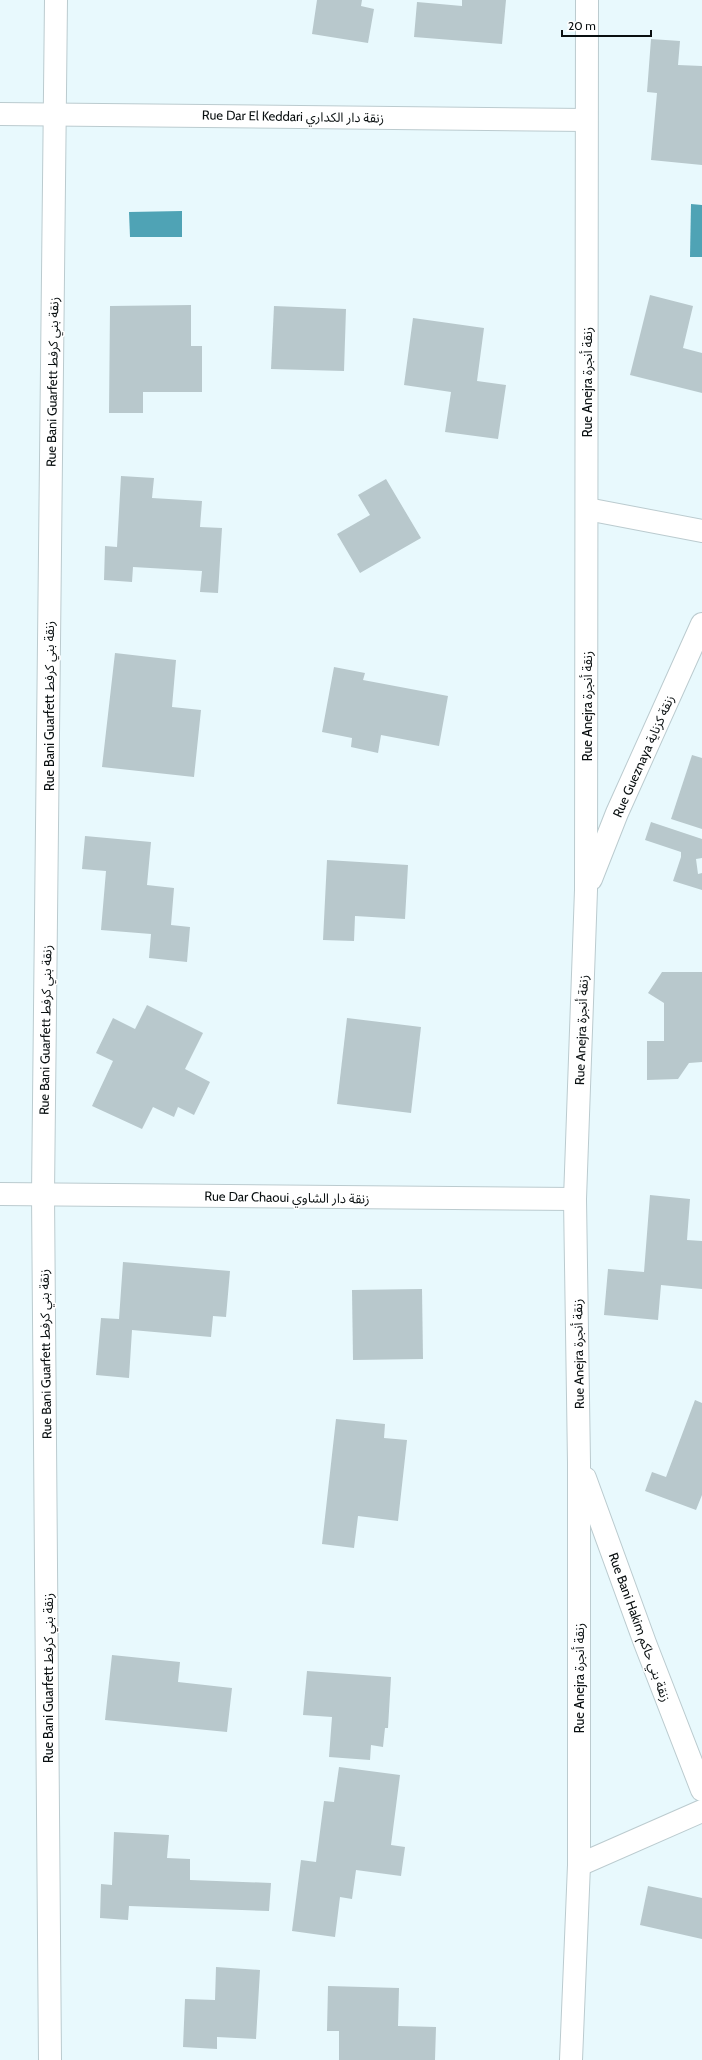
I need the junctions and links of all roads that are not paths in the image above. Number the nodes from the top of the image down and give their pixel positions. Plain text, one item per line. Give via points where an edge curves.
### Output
1 (56, 0) edge
2 (587, 0) edge
3 (0, 114) edge
4 (56, 114) junction
5 (586, 120) junction
6 (587, 509) junction
7 (702, 531) edge
8 (702, 624) edge
9 (586, 890) junction
10 (0, 1194) edge
11 (43, 1194) junction
12 (575, 1199) junction
13 (580, 1463) junction
14 (702, 1790) edge
15 (702, 1811) edge
16 (579, 1865) junction
17 (50, 2060) edge
18 (571, 2060) edge

1 - 4 street, Rue Bani Guarfett زنقة بني كرفط
2 - 5 street, Rue Anejra زنقة أنجرة
3 - 4 street, Rue Dar El Keddari زنقة دار الكداري
4 - 5 street, Rue Dar El Keddari زنقة دار الكداري
4 - 11 street, Rue Bani Guarfett زنقة بني كرفط
5 - 6 street, Rue Anejra زنقة أنجرة
6 - 7 street
6 - 9 street, Rue Anejra زنقة أنجرة
8 - 9 street, Rue Gueznaya زنقة كزناية via 617,813
9 - 12 street, Rue Anejra زنقة أنجرة
10 - 11 street, Rue Dar Chaoui زنقة دار الشاوي
11 - 12 street, Rue Dar Chaoui زنقة دار الشاوي
11 - 17 street, Rue Bani Guarfett زنقة بني كرفط
12 - 13 street, Rue Anejra زنقة أنجرة
13 - 14 street, Rue Bani Hakim زنقة بني حاكم via 645,1643
13 - 16 street, Rue Anejra زنقة أنجرة
15 - 16 street
16 - 18 street, Rue Anejra زنقة أنجرة

